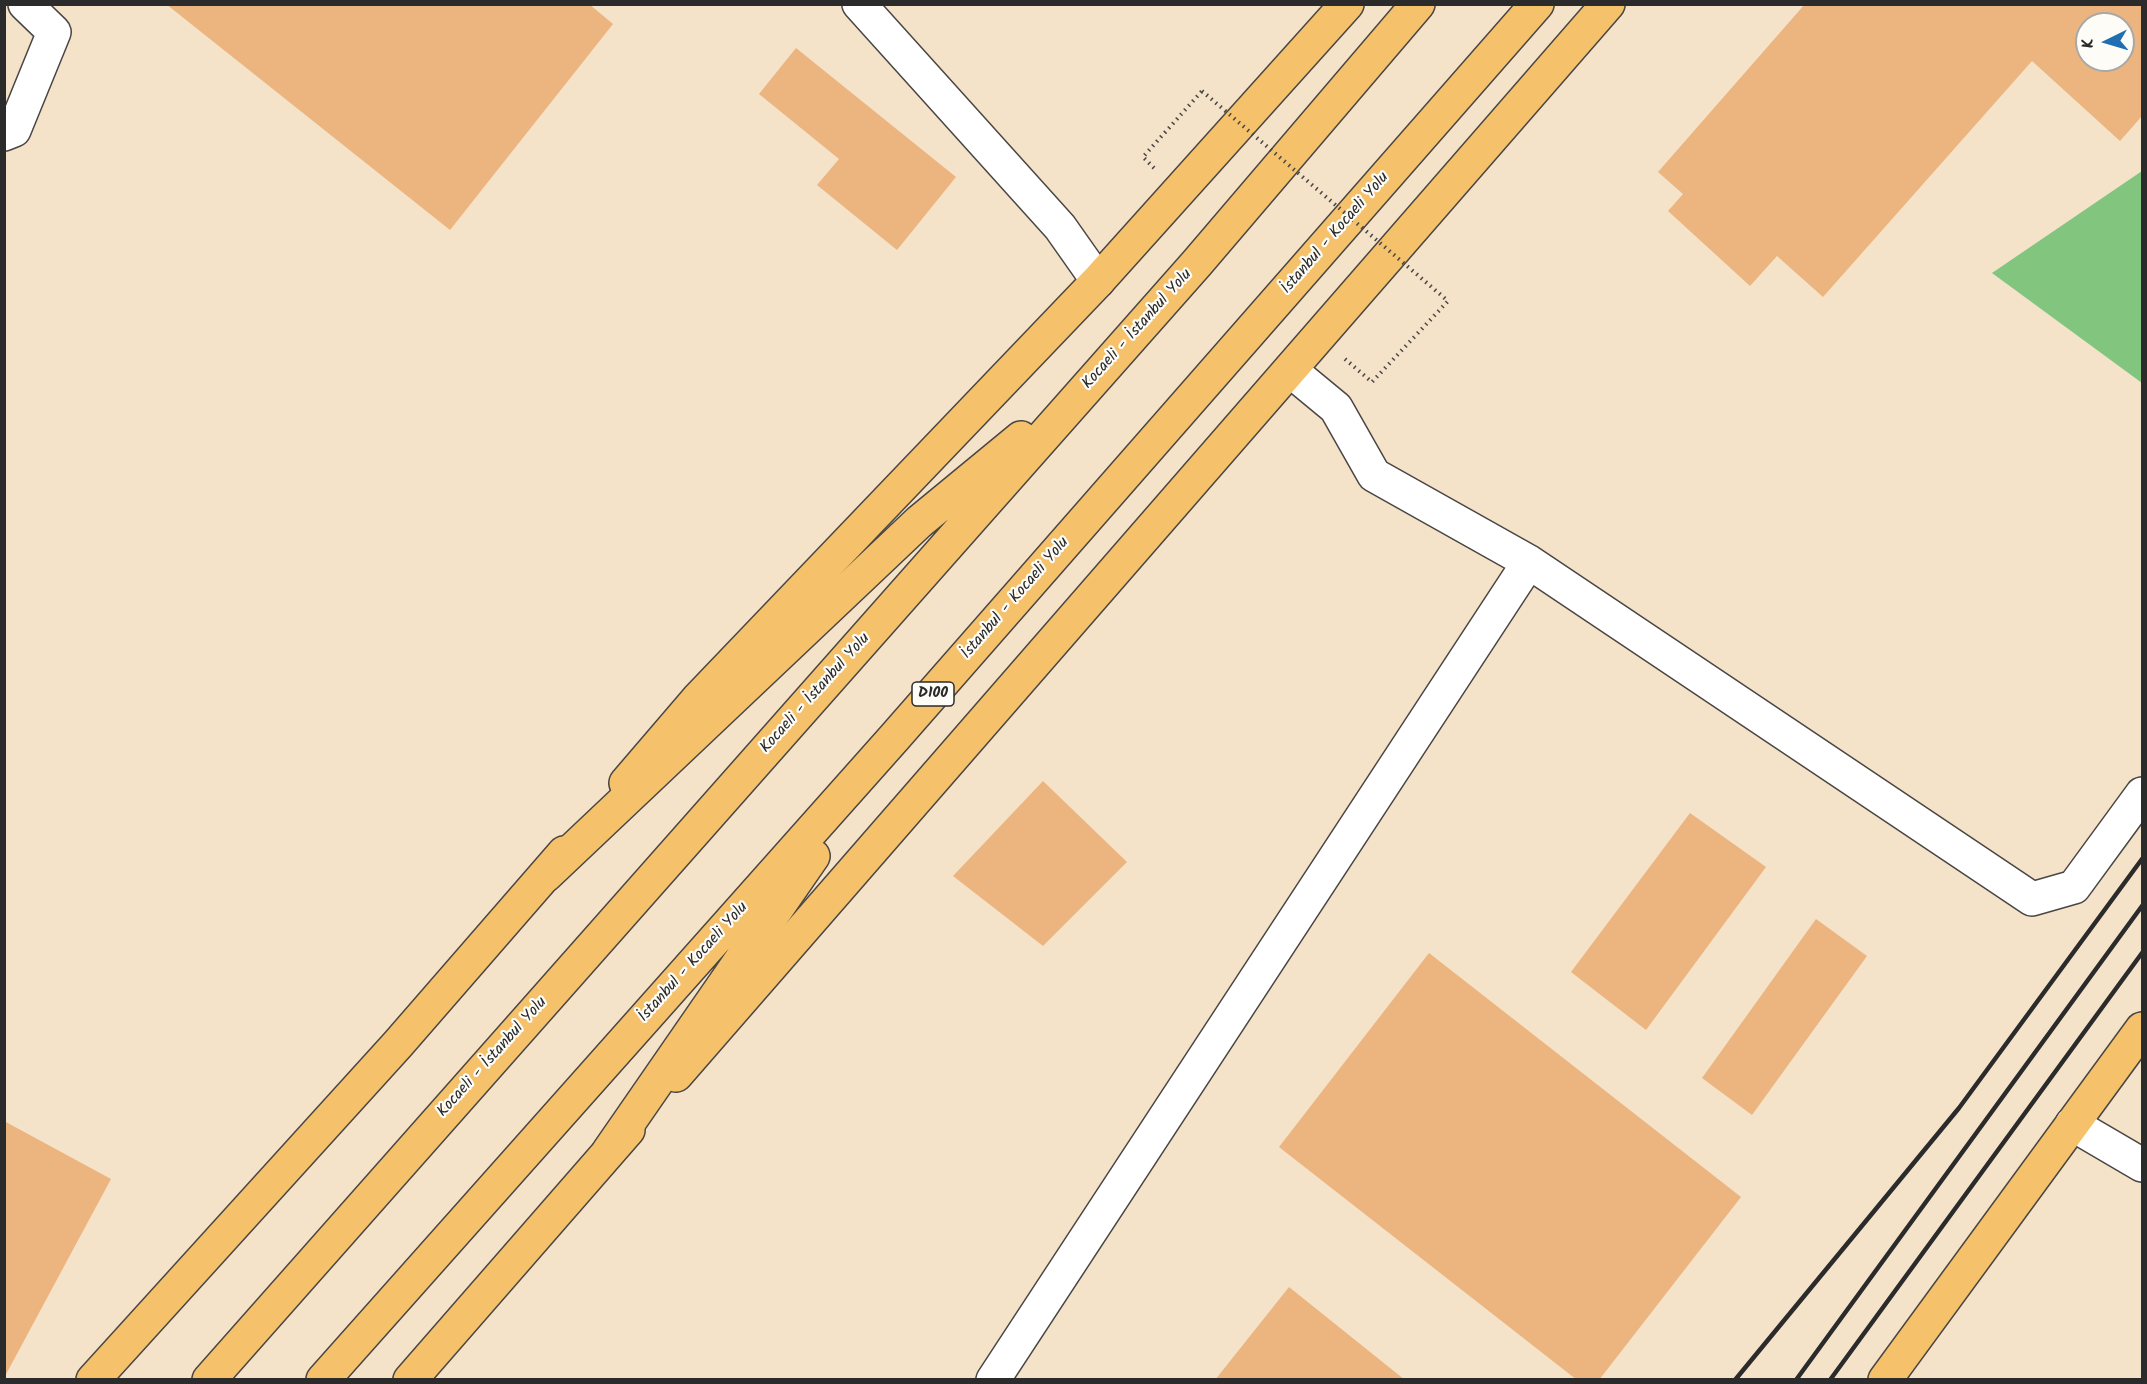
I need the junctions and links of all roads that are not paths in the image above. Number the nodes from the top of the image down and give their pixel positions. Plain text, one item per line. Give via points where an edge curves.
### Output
1 (24, 4) edge
2 (859, 4) edge
3 (1347, 4) edge
4 (1418, 4) edge
5 (1538, 4) edge
6 (1608, 4) edge
7 (4, 134) edge
8 (1098, 281) junction
9 (1290, 370) junction
10 (1101, 372) junction
11 (1529, 562) junction
12 (894, 738) junction
13 (2142, 794) edge
14 (546, 875) junction
15 (2142, 1029) edge
16 (2072, 1124) junction
17 (609, 1151) junction
18 (2142, 1165) edge
19 (93, 1380) edge
20 (209, 1380) edge
21 (323, 1380) edge
22 (410, 1380) edge
23 (993, 1380) edge
24 (1885, 1380) edge

1 - 7 street via 54,32 14,130
2 - 8 street via 1060,227
3 - 8 main road
4 - 10 main road, Kocaeli - İstanbul Yolu
5 - 12 main road, İstanbul - Kocaeli Yolu / D100
6 - 9 main road
8 - 14 main road via 698,699
9 - 11 street via 1336,408 1374,475
9 - 17 main road
10 - 14 main road via 919,522
10 - 20 main road, Kocaeli - İstanbul Yolu
11 - 13 street via 2032,899 2074,887
11 - 23 street
12 - 17 main road
12 - 21 main road, İstanbul - Kocaeli Yolu / D100
14 - 19 main road
15 - 16 main road
16 - 18 street
16 - 24 main road
17 - 22 main road

